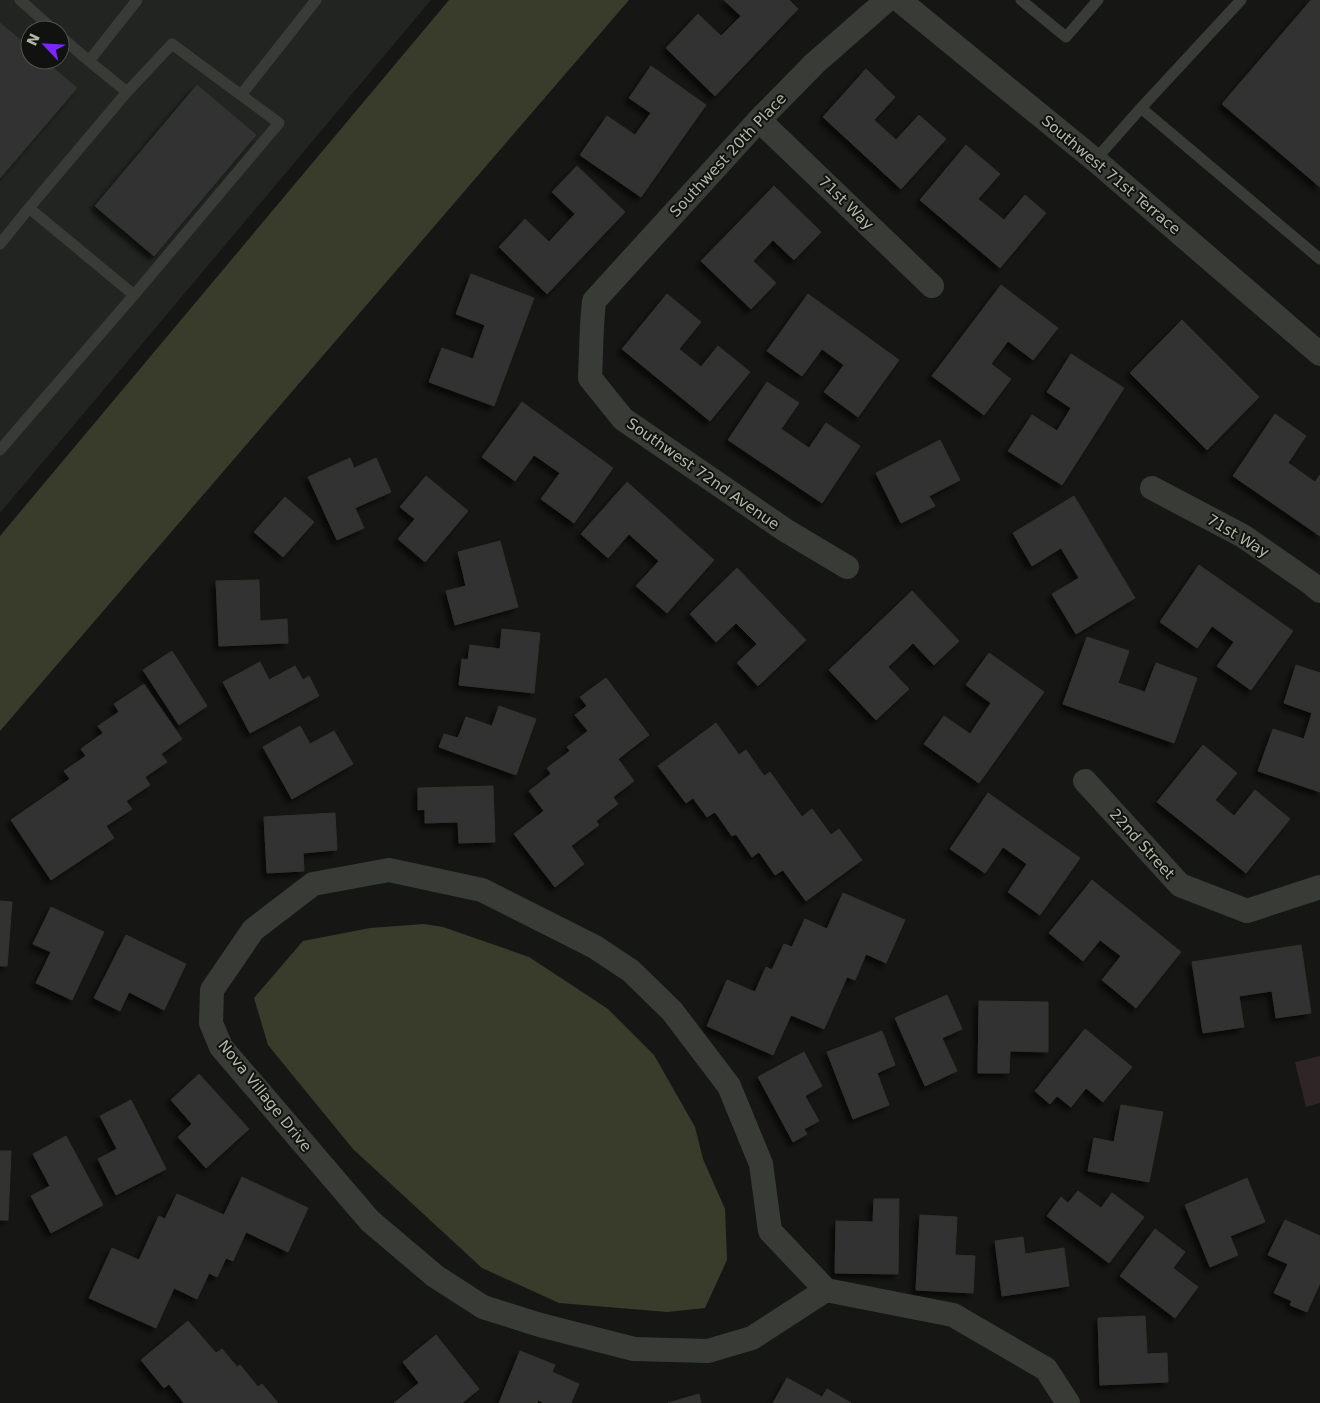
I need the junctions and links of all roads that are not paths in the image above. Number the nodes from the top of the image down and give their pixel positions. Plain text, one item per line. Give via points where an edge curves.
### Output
1 (20, 0) edge
2 (137, 0) edge
3 (316, 0) edge
4 (888, 0) edge
5 (899, 0) edge
6 (1021, 0) edge
7 (1098, 0) edge
8 (1241, 0) edge
9 (43, 20) edge
10 (70, 45) edge
11 (89, 61) junction
12 (127, 92) junction
13 (242, 95) junction
14 (1141, 108) junction
15 (759, 120) junction
16 (1095, 160) junction
17 (29, 208) junction
18 (0, 244) edge
19 (1320, 259) edge
20 (932, 286) dead end
21 (134, 295) junction
22 (592, 325) joint
23 (1320, 354) edge
24 (0, 450) edge
25 (1152, 488) dead end
26 (847, 567) dead end
27 (1320, 591) edge
28 (1085, 781) dead end
29 (1320, 887) edge
30 (826, 1290) junction
31 (1068, 1403) edge

1 - 9 lane
2 - 11 lane
3 - 13 lane
4 - 15 street, Southwest 20th Place via 815,63
5 - 16 street, Southwest 71st Terrace
6 - 7 lane via 1066,37
8 - 14 lane
10 - 11 lane
11 - 12 lane
12 - 13 lane via 172,44
12 - 17 lane
13 - 21 lane via 279,123
14 - 16 lane
14 - 19 lane
15 - 20 street, 71st Way
15 - 22 street, Southwest 20th Place via 594,301
16 - 23 street, Southwest 71st Terrace
17 - 18 lane
17 - 21 lane
21 - 24 lane
22 - 26 street, Southwest 72nd Avenue via 590,378 623,419 785,530
25 - 27 street, 71st Way via 1243,536
28 - 29 street, 22nd Street via 1180,886 1247,911
30 - 30 street, Nova Village Drive via 770,1231 760,1164 729,1086 672,1011 631,971 595,947 482,890 389,870 313,884 253,930 212,990 211,1023 221,1047 363,1214 435,1276 483,1307 634,1349 708,1351 752,1338
30 - 31 street via 953,1315 1046,1368

